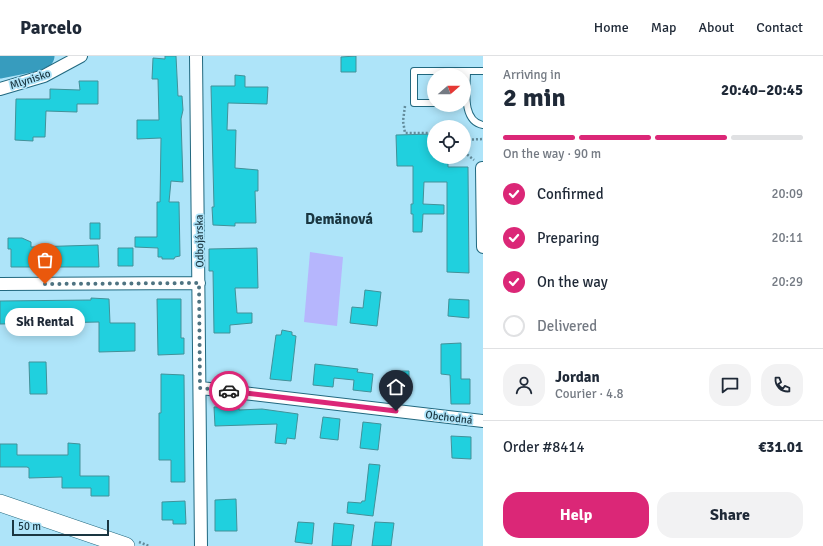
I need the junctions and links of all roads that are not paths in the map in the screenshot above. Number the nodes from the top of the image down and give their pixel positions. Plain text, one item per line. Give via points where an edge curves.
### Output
1 (81, 56) edge
2 (196, 56) edge
3 (427, 71) edge
4 (471, 71) edge
5 (483, 71) edge
6 (0, 89) edge
7 (427, 103) edge
8 (468, 112) edge
9 (483, 125) edge
10 (482, 168) dead end
11 (483, 247) edge
12 (199, 283) junction
13 (0, 284) edge
14 (200, 388) junction
15 (483, 421) edge
16 (0, 503) edge
17 (126, 546) edge
18 (202, 546) edge

1 - 6 street, Mlynisko via 44,76
2 - 12 street, Odbojárska
3 - 7 lane via 414,71 414,103
4 - 5 lane
8 - 9 lane via 472,119
10 - 11 street
12 - 13 street
12 - 14 street, Odbojárska
14 - 15 street, Obchodná
14 - 18 street, Odbojárska
16 - 17 main road

